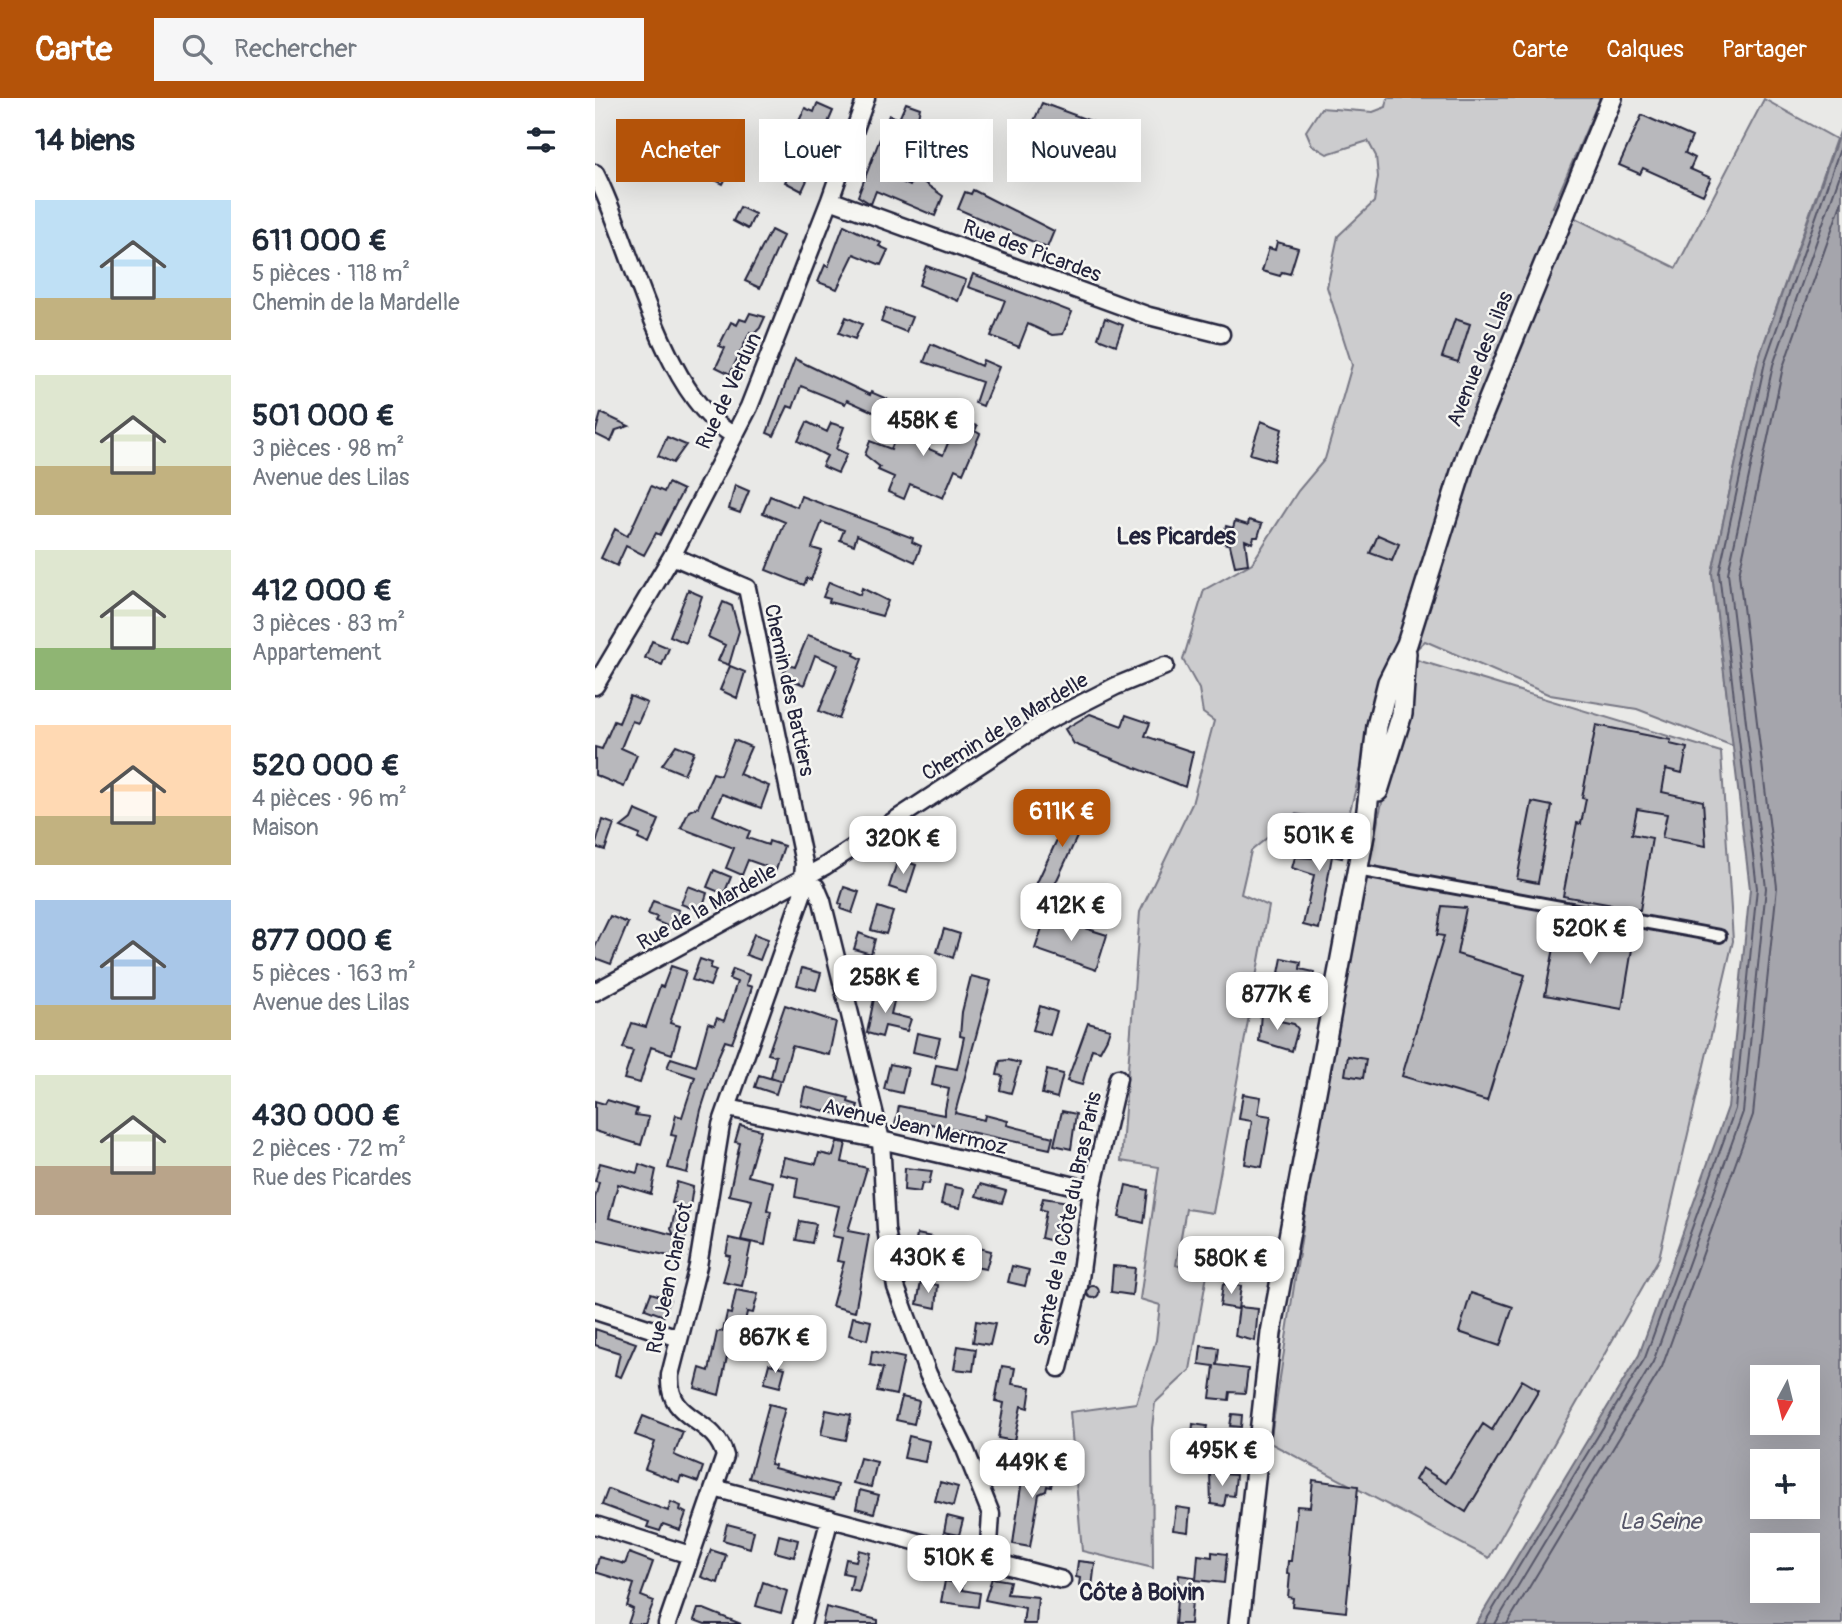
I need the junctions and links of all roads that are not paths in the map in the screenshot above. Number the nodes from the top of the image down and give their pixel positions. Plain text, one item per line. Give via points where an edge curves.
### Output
1 (866, 98) edge
2 (1612, 98) edge
3 (595, 173) edge
4 (831, 200) junction
5 (1221, 334) dead end
6 (734, 435) junction
7 (672, 556) junction
8 (1407, 644) junction
9 (1164, 666) dead end
10 (595, 686) edge
11 (1379, 718) junction
12 (1400, 722) junction
13 (1364, 835) junction
14 (1357, 870) junction
15 (801, 880) junction
16 (1720, 936) dead end
17 (595, 992) edge
18 (1118, 1078) dead end
19 (728, 1108) junction
20 (881, 1139) junction
21 (1092, 1190) junction
22 (595, 1311) edge
23 (679, 1338) junction
24 (1059, 1367) dead end
25 (714, 1489) junction
26 (830, 1518) junction
27 (595, 1525) edge
28 (690, 1555) junction
29 (988, 1559) junction
30 (1062, 1580) dead end
31 (667, 1624) edge
32 (802, 1624) edge
33 (1239, 1624) edge

1 - 4 street, Rue de Verdun
2 - 8 street, Avenue des Lilas via 1467,453
3 - 6 street via 645,306 701,408
4 - 5 street, Rue des Picardes via 1149,316
4 - 6 street, Rue de Verdun via 780,333
6 - 7 street, Rue de Verdun
7 - 10 street, Rue de Verdun
7 - 15 street, Chemin des Battiers via 747,587 804,863
8 - 11 street, Avenue des Lilas via 1388,682
8 - 12 street, Avenue des Lilas
9 - 15 street, Chemin de la Mardelle via 1045,722
11 - 12 street
11 - 13 street, Avenue des Lilas
12 - 13 street, Avenue des Lilas
13 - 14 street, Avenue des Lilas
14 - 16 street
14 - 33 street, Avenue des Lilas via 1271,1333
15 - 17 street, Rue de la Mardelle
15 - 19 street, Rue Jean Charcot via 802,895
15 - 20 street via 816,887 822,901
18 - 21 street, Sente de la Côte du Bras Paris
19 - 20 street, Avenue Jean Mermoz
19 - 23 street, Rue Jean Charcot via 717,1141 698,1266
20 - 21 street, Avenue Jean Mermoz
20 - 29 street via 886,1229 896,1287 928,1374 991,1514
21 - 24 street, Sente de la Côte du Bras Paris via 1079,1286
22 - 23 street
23 - 25 street, Rue Jean Charcot via 669,1388 675,1405 709,1429 722,1445 725,1456
25 - 26 street
25 - 28 street, Rue Jean Charcot
26 - 29 street
26 - 32 street
27 - 28 street
28 - 31 street, Rue Jean Charcot
29 - 30 street

